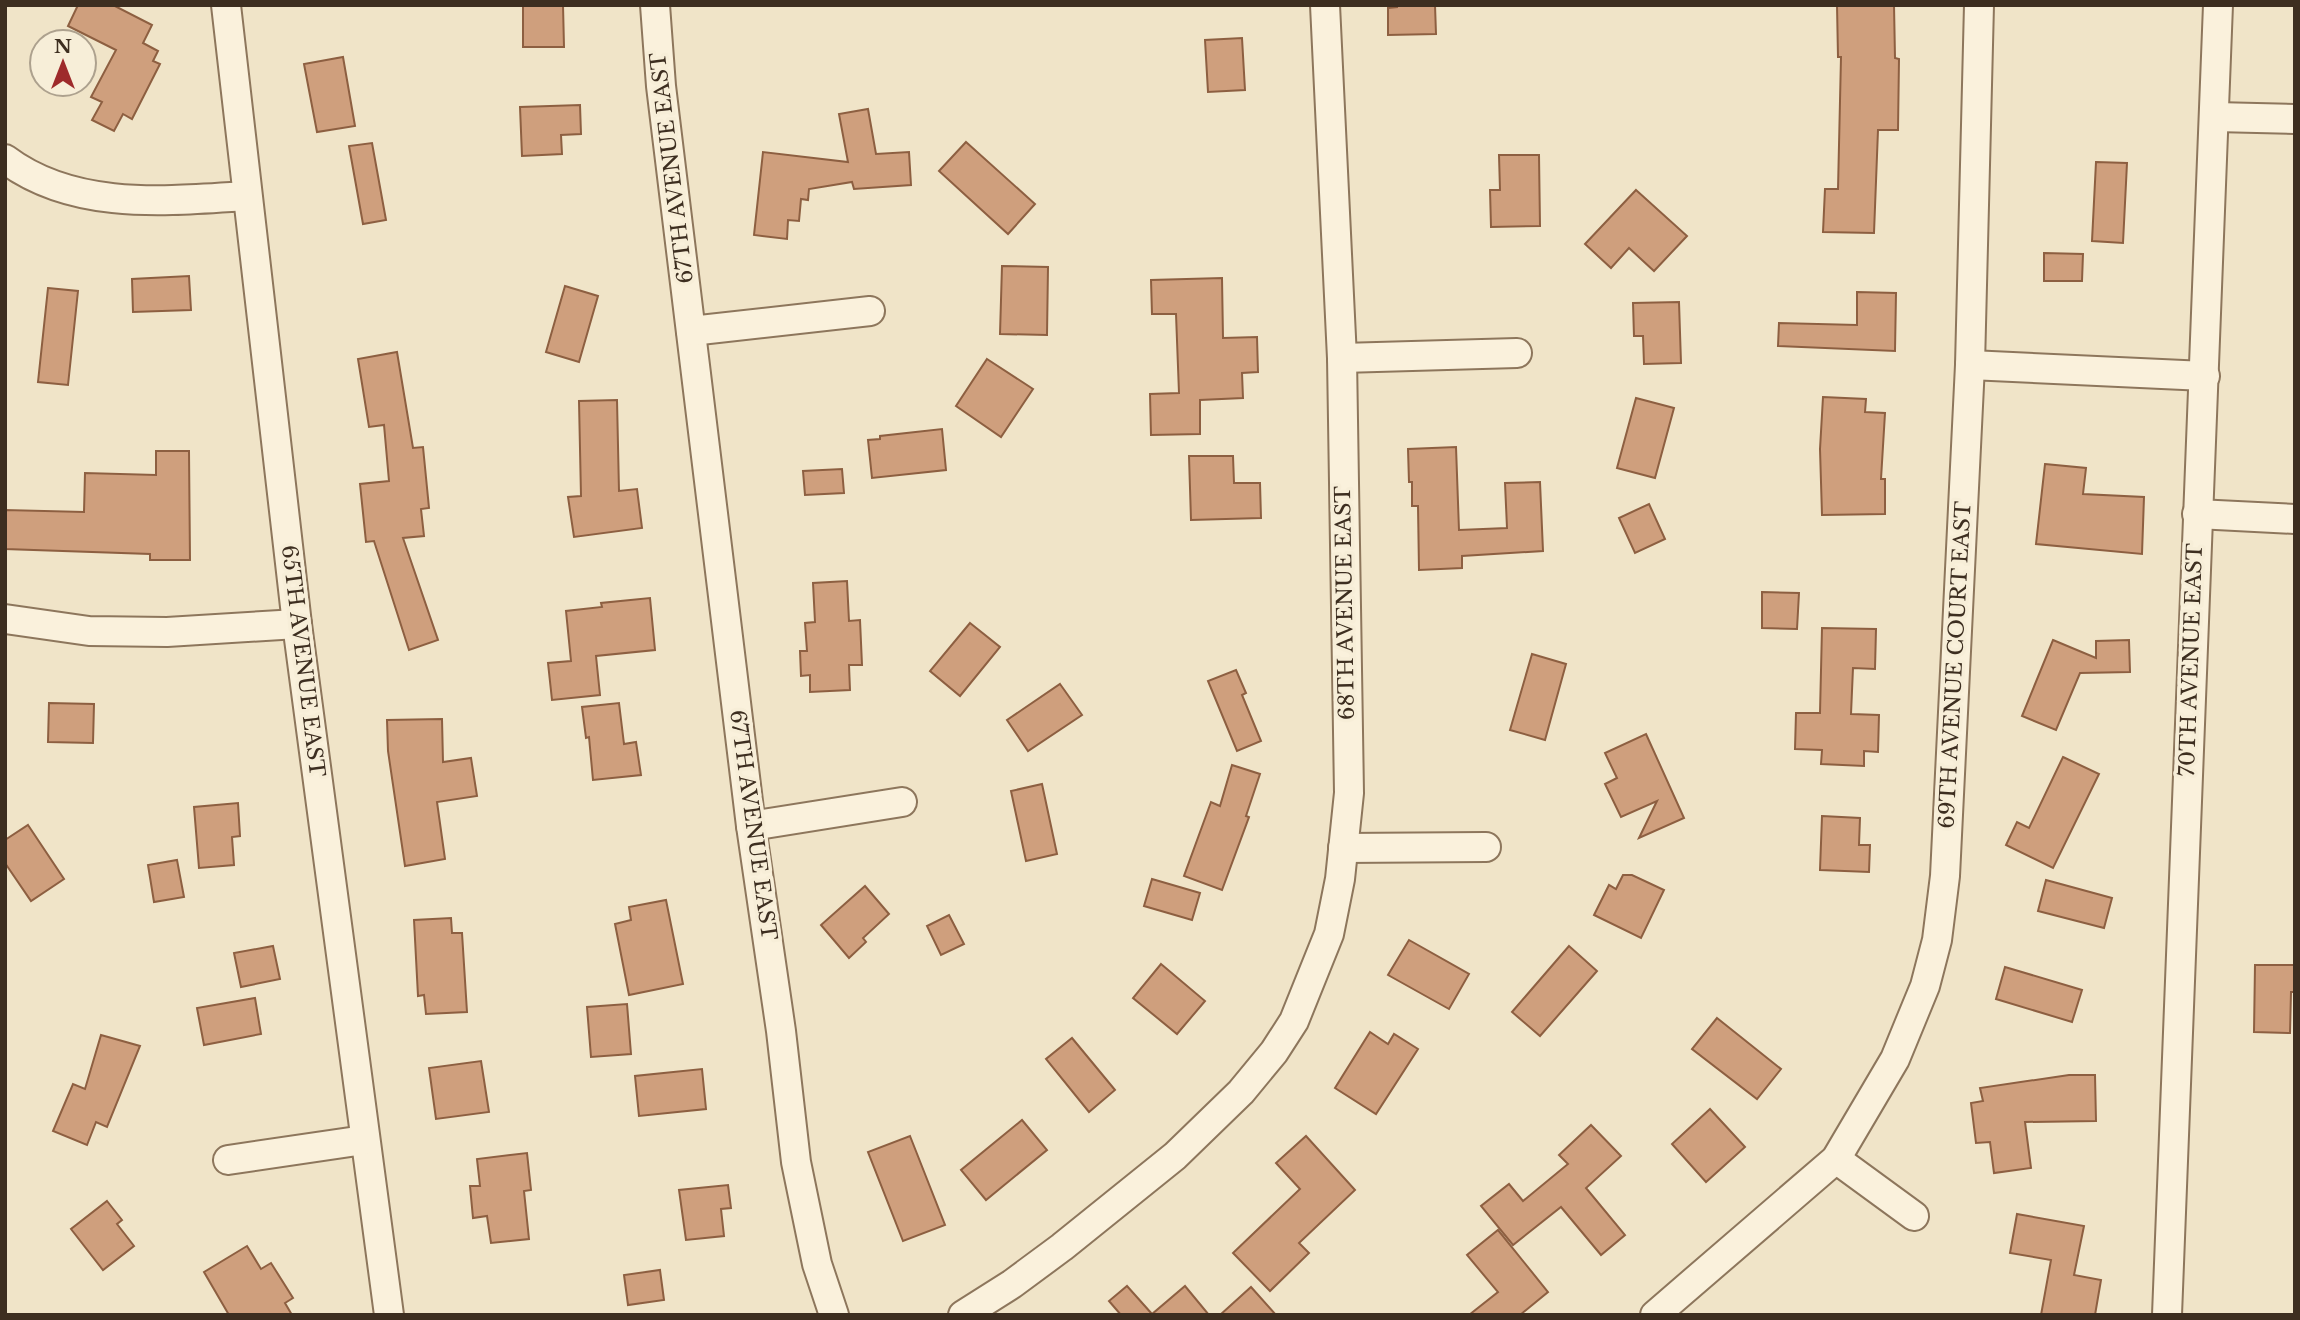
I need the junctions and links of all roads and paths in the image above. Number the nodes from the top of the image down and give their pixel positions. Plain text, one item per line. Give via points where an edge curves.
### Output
1 (226, 5) edge
2 (655, 5) edge
3 (1325, 5) edge
4 (1979, 5) edge
5 (2218, 5) edge
6 (2215, 117) junction
7 (2295, 119) edge
8 (5, 159) edge
9 (247, 196) junction
10 (870, 312) dead end
11 (691, 331) junction
12 (1517, 353) dead end
13 (1342, 358) junction
14 (1970, 365) junction
15 (2206, 376) junction
16 (2197, 514) junction
17 (2283, 518) edge
18 (5, 619) edge
19 (297, 624) junction
20 (902, 802) dead end
21 (751, 826) junction
22 (1486, 847) dead end
23 (1343, 848) junction
24 (364, 1140) junction
25 (1836, 1158) junction
26 (228, 1160) dead end
27 (1914, 1216) dead end
28 (389, 1315) edge
29 (834, 1315) edge
30 (963, 1315) edge
31 (1655, 1315) edge
32 (2167, 1315) edge

1 - 9 street, 65TH AVENUE EAST
2 - 11 street, 67TH AVENUE EAST
3 - 13 street, 68TH AVENUE EAST
4 - 14 street, 69TH AVENUE COURT EAST
5 - 6 street, 70TH AVENUE EAST
6 - 7 street
6 - 15 street, 70TH AVENUE EAST
8 - 9 street via 37,180 83,194 173,201
9 - 19 street, 65TH AVENUE EAST
10 - 11 street
11 - 21 street, 67TH AVENUE EAST
12 - 13 street
13 - 23 street, 68TH AVENUE EAST via 1349,793
14 - 15 street
14 - 25 street, 69TH AVENUE COURT EAST via 1945,876 1937,940 1895,1059
15 - 16 street, 70TH AVENUE EAST
16 - 17 street
16 - 32 street, 70TH AVENUE EAST
18 - 19 street via 89,631 167,632
19 - 24 street, 65TH AVENUE EAST
20 - 21 street
21 - 29 street, 67TH AVENUE EAST via 796,1162 817,1264
22 - 23 street
23 - 30 street, 68TH AVENUE EAST via 1329,934 1294,1021 1275,1052 1175,1156 1062,1247
24 - 26 street
24 - 28 street, 65TH AVENUE EAST
25 - 27 street
25 - 31 street, 69TH AVENUE COURT EAST

